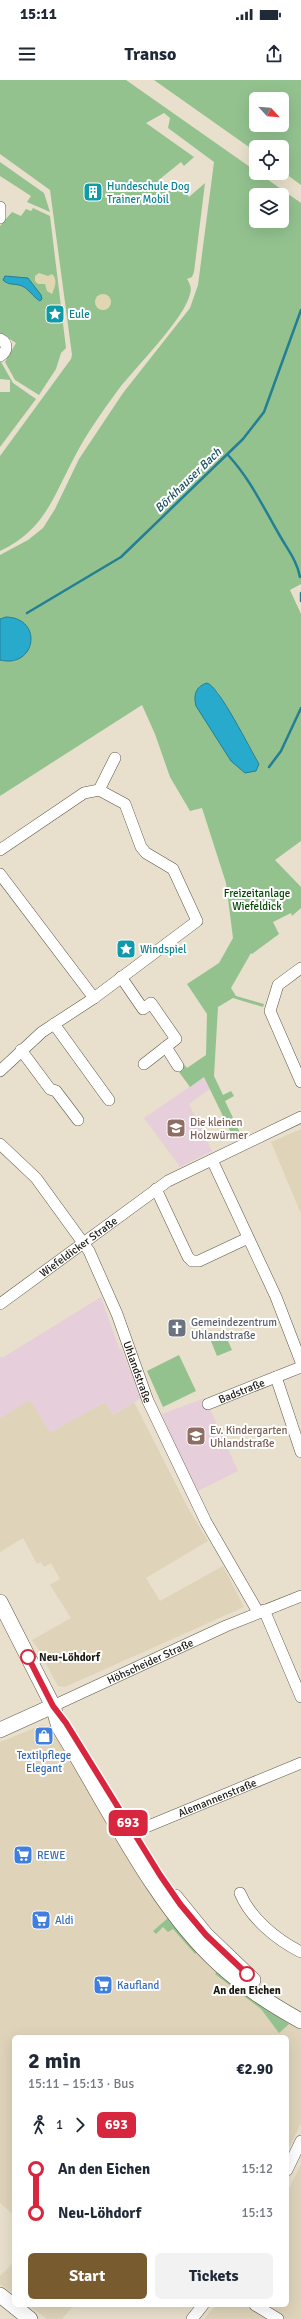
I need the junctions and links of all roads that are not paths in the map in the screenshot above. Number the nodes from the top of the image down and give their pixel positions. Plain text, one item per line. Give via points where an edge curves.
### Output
1 (0, 207) edge
2 (0, 218) edge
3 (0, 339) edge
4 (0, 356) edge
5 (116, 758) dead end
6 (99, 790) junction
7 (0, 850) edge
8 (0, 874) edge
9 (301, 968) edge
10 (121, 977) junction
11 (94, 998) junction
12 (54, 1024) junction
13 (166, 1047) junction
14 (21, 1050) junction
15 (144, 1064) dead end
16 (178, 1066) dead end
17 (0, 1071) edge
18 (301, 1082) edge
19 (109, 1100) dead end
20 (301, 1117) edge
21 (78, 1120) dead end
22 (0, 1144) edge
23 (212, 1160) junction
24 (156, 1189) junction
25 (248, 1238) junction
26 (83, 1243) junction
27 (0, 1304) edge
28 (301, 1362) edge
29 (301, 1367) edge
30 (276, 1377) junction
31 (208, 1404) dead end
32 (301, 1452) edge
33 (301, 1596) edge
34 (0, 1602) edge
35 (261, 1612) junction
36 (301, 1697) edge
37 (53, 1706) junction
38 (0, 1730) edge
39 (301, 1763) edge
40 (134, 1832) junction
41 (240, 1893) dead end
42 (301, 1952) edge
43 (301, 2010) edge
44 (301, 2021) edge
45 (301, 2141) edge
46 (289, 2166) edge
47 (1, 2298) edge
48 (12, 2306) edge
49 (13, 2307) edge
50 (201, 2307) edge
51 (258, 2307) edge
52 (30, 2319) edge
53 (192, 2319) edge
54 (278, 2319) edge

1 - 2 street
3 - 4 street via 7,347
5 - 6 street
6 - 7 street via 84,793
6 - 10 street via 126,804 142,847 146,853 173,868 197,921
8 - 11 street
9 - 18 street via 278,985 270,1011
10 - 11 street
10 - 13 street via 143,1009 151,1004 176,1039
11 - 12 street
12 - 14 street
12 - 19 street
13 - 15 street
13 - 16 street
14 - 17 street
14 - 21 street via 50,1089 56,1091
20 - 23 street, Wiefeldicker Straße
22 - 26 street, Uhlandstraße via 36,1178
23 - 24 street, Wiefeldicker Straße
23 - 25 street
24 - 25 street via 192,1261 199,1261
24 - 26 street, Wiefeldicker Straße
25 - 28 street via 276,1298
26 - 27 street, Wiefeldicker Straße
26 - 35 street, Uhlandstraße via 97,1267 148,1402 191,1492
29 - 30 street, Badstraße
30 - 31 street, Badstraße
30 - 32 street, Badstraße
33 - 35 street, Höhscheider Straße
34 - 37 main road
35 - 36 street, Uhlandstraße
35 - 37 street, Höhscheider Straße
37 - 38 main road, Höhscheider Straße
37 - 40 main road
37 - 44 main road via 59,1727 143,1867 172,1910 219,1964 276,2007
39 - 40 street, Alemannenstraße
40 - 43 main road via 164,1881 206,1935 249,1977
41 - 42 street via 256,1918 283,1941
45 - 46 street
47 - 48 main road
49 - 52 main road
50 - 53 street
51 - 54 street

